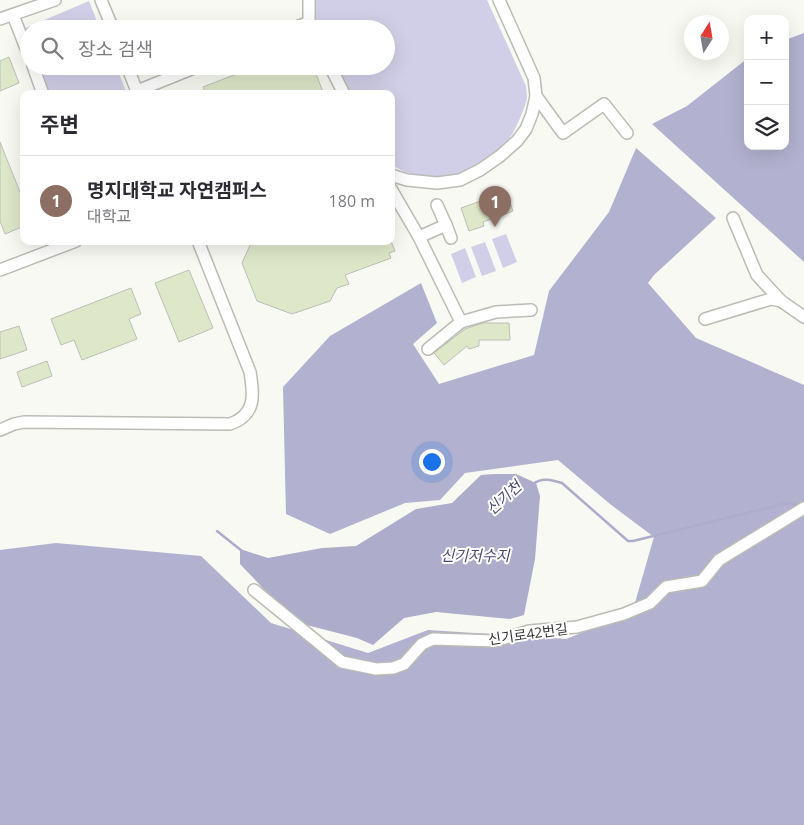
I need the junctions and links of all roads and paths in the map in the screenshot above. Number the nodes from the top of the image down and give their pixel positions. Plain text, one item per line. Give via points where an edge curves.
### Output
1 (54, 0) edge
2 (102, 0) edge
3 (309, 0) edge
4 (499, 0) edge
5 (13, 15) junction
6 (0, 19) edge
7 (110, 20) edge
8 (311, 20) edge
9 (20, 33) edge
10 (36, 75) edge
11 (131, 75) edge
12 (178, 75) edge
13 (334, 75) edge
14 (42, 90) edge
15 (137, 90) edge
16 (143, 90) edge
17 (342, 90) edge
18 (536, 96) junction
19 (628, 133) dead end
20 (395, 176) edge
21 (395, 195) edge
22 (437, 206) dead end
23 (733, 218) dead end
24 (446, 225) junction
25 (420, 237) junction
26 (452, 238) dead end
27 (66, 245) edge
28 (200, 245) edge
29 (0, 270) edge
30 (781, 301) junction
31 (531, 310) dead end
32 (804, 317) edge
33 (705, 319) dead end
34 (461, 322) junction
35 (428, 349) dead end
36 (0, 430) edge
37 (803, 509) edge
38 (254, 590) dead end

1 - 5 street
2 - 7 street
3 - 8 street
4 - 18 street via 534,78
5 - 6 street
5 - 9 street
10 - 14 street
11 - 15 street
12 - 16 street
13 - 17 street
18 - 19 street via 563,133 604,104
18 - 20 street via 526,129 517,141 480,170 460,180 436,182
21 - 25 street
22 - 24 street
23 - 30 street via 757,275
24 - 25 street
24 - 26 street
25 - 34 street
27 - 29 street
28 - 36 street via 250,372 253,390 250,407 244,417 230,424 24,422
30 - 32 street
30 - 33 street via 771,300
31 - 34 street via 496,312
34 - 35 street
37 - 38 street, 신기로42번길 via 719,560 702,581 666,587 650,603 624,614 577,627 495,640 433,639 422,644 404,664 393,668 376,669 342,662

